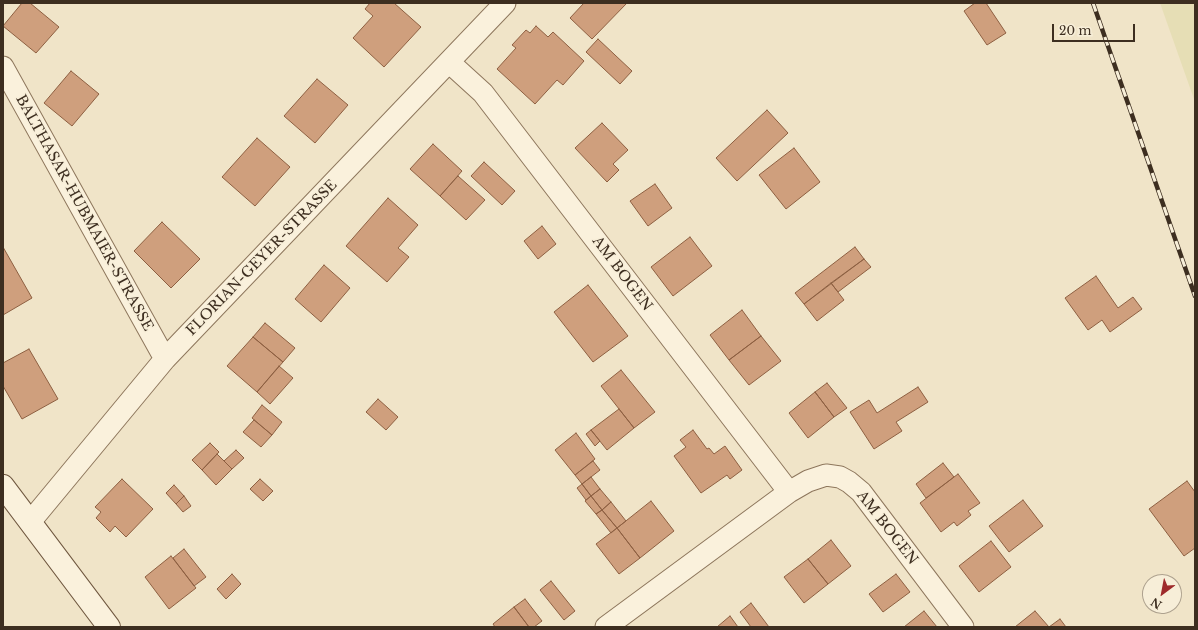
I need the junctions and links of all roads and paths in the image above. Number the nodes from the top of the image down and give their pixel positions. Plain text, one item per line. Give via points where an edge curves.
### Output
1 (505, 3) edge
2 (450, 63) junction
3 (3, 67) edge
4 (165, 359) junction
5 (3, 486) edge
6 (789, 492) junction
7 (30, 522) junction
8 (109, 627) edge
9 (606, 627) edge
10 (963, 627) edge

1 - 2 street, FLORIAN-GEYER-STRASSE
2 - 4 street, FLORIAN-GEYER-STRASSE
2 - 6 street, AM BOGEN via 483,93
3 - 4 street, BALTHASAR-HUBMAIER-STRASSE
4 - 7 street, FLORIAN-GEYER-STRASSE
5 - 7 main road
6 - 9 street, AM BOGEN
6 - 10 street, AM BOGEN via 808,481 826,475 840,477 849,482 861,492
7 - 8 main road

